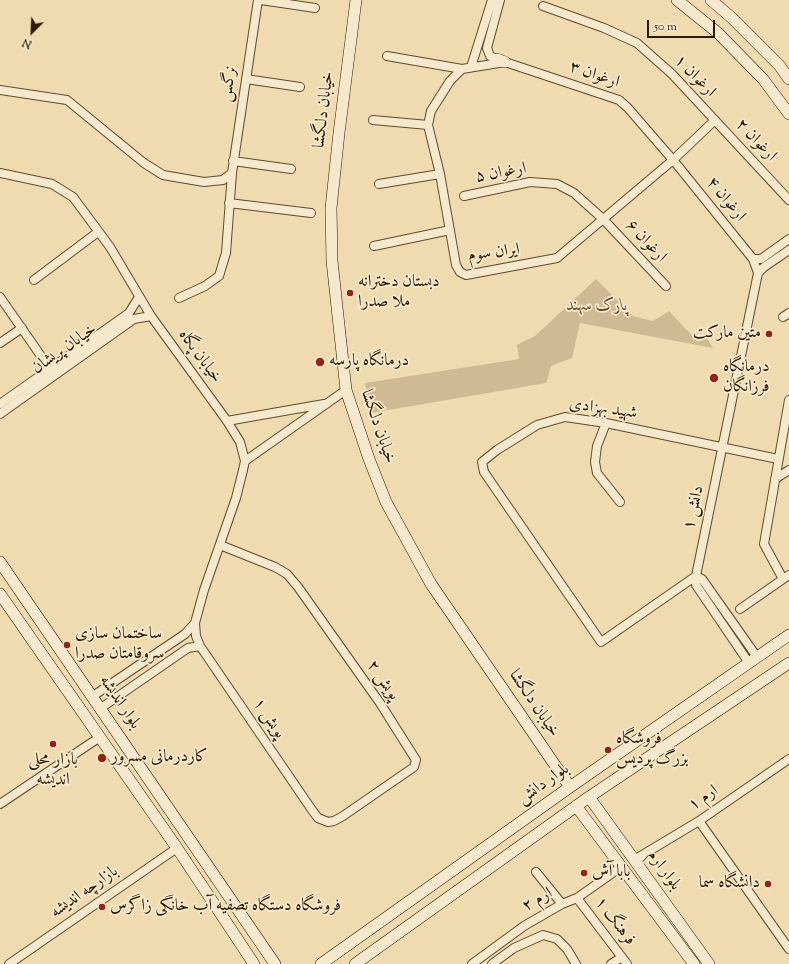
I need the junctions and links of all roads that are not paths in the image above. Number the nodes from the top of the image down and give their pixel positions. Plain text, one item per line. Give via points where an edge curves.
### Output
1 (260, 0) edge
2 (356, 0) edge
3 (492, 0) edge
4 (500, 0) edge
5 (677, 0) edge
6 (710, 0) edge
7 (723, 0) edge
8 (543, 6) dead end
9 (315, 8) dead end
10 (732, 18) junction
11 (388, 56) dead end
12 (501, 61) junction
13 (471, 67) junction
14 (462, 69) junction
15 (789, 79) edge
16 (246, 80) junction
17 (300, 87) dead end
18 (0, 90) edge
19 (789, 114) edge
20 (373, 120) dead end
21 (715, 120) junction
22 (428, 125) junction
23 (673, 160) junction
24 (233, 161) junction
25 (291, 168) dead end
26 (0, 173) edge
27 (232, 173) junction
28 (440, 174) junction
29 (378, 184) dead end
30 (464, 196) dead end
31 (789, 200) edge
32 (229, 203) junction
33 (311, 213) dead end
34 (602, 219) junction
35 (450, 230) junction
36 (98, 232) junction
37 (789, 239) edge
38 (374, 246) dead end
39 (789, 250) edge
40 (753, 259) junction
41 (758, 273) junction
42 (34, 280) dead end
43 (666, 286) dead end
44 (0, 297) edge
45 (139, 297) junction
46 (179, 298) dead end
47 (151, 316) junction
48 (22, 328) junction
49 (0, 344) edge
50 (50, 369) junction
51 (346, 390) junction
52 (789, 400) edge
53 (0, 404) edge
54 (327, 404) junction
55 (0, 414) edge
56 (227, 421) junction
57 (606, 423) junction
58 (724, 447) junction
59 (778, 459) junction
60 (245, 461) junction
61 (789, 470) edge
62 (775, 479) junction
63 (620, 502) dead end
64 (220, 545) junction
65 (0, 562) edge
66 (696, 576) junction
67 (786, 577) edge
68 (0, 594) edge
69 (740, 609) dead end
70 (195, 623) junction
71 (789, 635) edge
72 (200, 646) junction
73 (753, 660) junction
74 (789, 663) edge
75 (93, 696) junction
76 (101, 708) junction
77 (100, 737) junction
78 (789, 759) edge
79 (570, 787) junction
80 (589, 797) junction
81 (0, 804) edge
82 (576, 806) junction
83 (312, 810) joint
84 (604, 819) junction
85 (699, 821) junction
86 (591, 826) junction
87 (177, 848) junction
88 (634, 860) junction
89 (621, 867) junction
90 (536, 872) dead end
91 (577, 898) junction
92 (562, 904) junction
93 (789, 949) edge
94 (482, 956) junction
95 (622, 957) junction
96 (9, 964) edge
97 (254, 964) edge
98 (276, 964) edge
99 (321, 964) edge
100 (356, 964) edge
101 (472, 964) edge
102 (488, 964) edge
103 (492, 964) edge
104 (576, 964) edge
105 (612, 964) edge
106 (627, 964) edge
107 (694, 964) edge
108 (709, 964) edge

1 - 9 street
1 - 16 street, نرگس
2 - 51 street, خیابان دلگشا via 331,208 332,261
3 - 13 street
4 - 12 street via 487,48 490,56
5 - 19 street via 718,33 763,79
6 - 10 street
7 - 10 street
8 - 21 street, ارغوان ۱ via 637,43 672,74
10 - 15 street
11 - 14 street
12 - 13 street
12 - 23 street, ارغوان ۳ via 619,100
13 - 14 street
14 - 22 street via 439,96 431,111
16 - 17 street
16 - 24 street, نرگس
18 - 27 street via 66,100 144,163 163,175 204,182 223,180
20 - 22 street
21 - 23 street, ایران سوم
21 - 31 street, ارغوان ۲
22 - 28 street, ایران سوم
23 - 34 street, ایران سوم
23 - 40 street, ارغوان ۴
24 - 25 street
24 - 27 street, نرگس
26 - 36 street, خیابان پگاه via 52,184 73,197
27 - 32 street, نرگس
28 - 29 street
28 - 35 street, ایران سوم
30 - 34 street, ارغوان ۵ via 530,182 557,184 574,193
32 - 33 street
32 - 46 street, نرگس via 226,253 219,276 205,286
34 - 35 street, ایران سوم via 557,258 466,275 460,272 456,264
34 - 43 street, ارغوان ۶
35 - 38 street
36 - 42 street
36 - 45 street, خیابان پگاه via 110,247
37 - 40 street via 761,259
39 - 41 street
40 - 41 street, ارغوان ۴
41 - 58 street, دانش ۱
44 - 48 street
45 - 47 street, خیابان پگاه
45 - 50 street, خیابان پریشان via 129,313
47 - 55 street, خیابان پریشان via 134,319
47 - 56 street, خیابان پگاه
48 - 49 street
48 - 50 street
50 - 53 street, خیابان پریشان
51 - 54 street
51 - 79 street, خیابان دلگشا via 374,474 413,553 431,584
52 - 59 street
54 - 56 street
54 - 60 street
56 - 60 street, خیابان پگاه via 240,442
57 - 58 street, شهید بهزادی
57 - 63 street via 594,462 596,473
57 - 66 street, شهید بهزادی via 565,417 537,425 482,462 484,472 601,642
58 - 59 street, شهید بهزادی
58 - 66 street, دانش ۱
59 - 62 street
60 - 64 street, خیابان پگاه
61 - 62 street
62 - 67 street via 764,544
64 - 70 street, خیابان پگاه
64 - 83 street, پویش ۲ via 275,567 295,582 380,703 416,760 414,766 343,816 328,822 318,818
65 - 75 street, بلوار اندیشه
66 - 73 street via 702,579
67 - 69 street
68 - 77 street, بلوار اندیشه
70 - 72 street, خیابان پگاه
70 - 75 street via 185,634
71 - 73 street, بلوار دانش
72 - 76 street via 188,648
72 - 83 street, پویش ۱
73 - 79 street, بلوار دانش
74 - 80 street, بلوار دانش
75 - 76 street, بلوار اندیشه
76 - 98 street, بلوار اندیشه
77 - 81 street
77 - 87 street, بلوار اندیشه
78 - 85 street, ارم ۱
79 - 99 street, بلوار دانش
80 - 82 street, بلوار دانش
80 - 84 street, بلوار ارم
82 - 86 street, بلوار ارم
82 - 100 street, بلوار دانش
84 - 86 street via 602,816 594,816
84 - 88 street, بلوار ارم
85 - 88 street, ارم ۱
85 - 93 street
86 - 89 street, بلوار ارم
87 - 96 street, بازارچه اندیشه
87 - 97 street, بلوار اندیشه
88 - 108 street, بلوار ارم
89 - 91 street, ارم ۲
89 - 107 street, بلوار ارم
90 - 92 street
91 - 92 street, ارم ۲
91 - 95 street, فرهنگ ۱
92 - 94 street, ارم ۲ via 524,926
94 - 101 street, ارم ۲
94 - 102 street
95 - 105 street
95 - 106 street, فرهنگ ۱
103 - 104 street via 514,948 543,935 557,939

